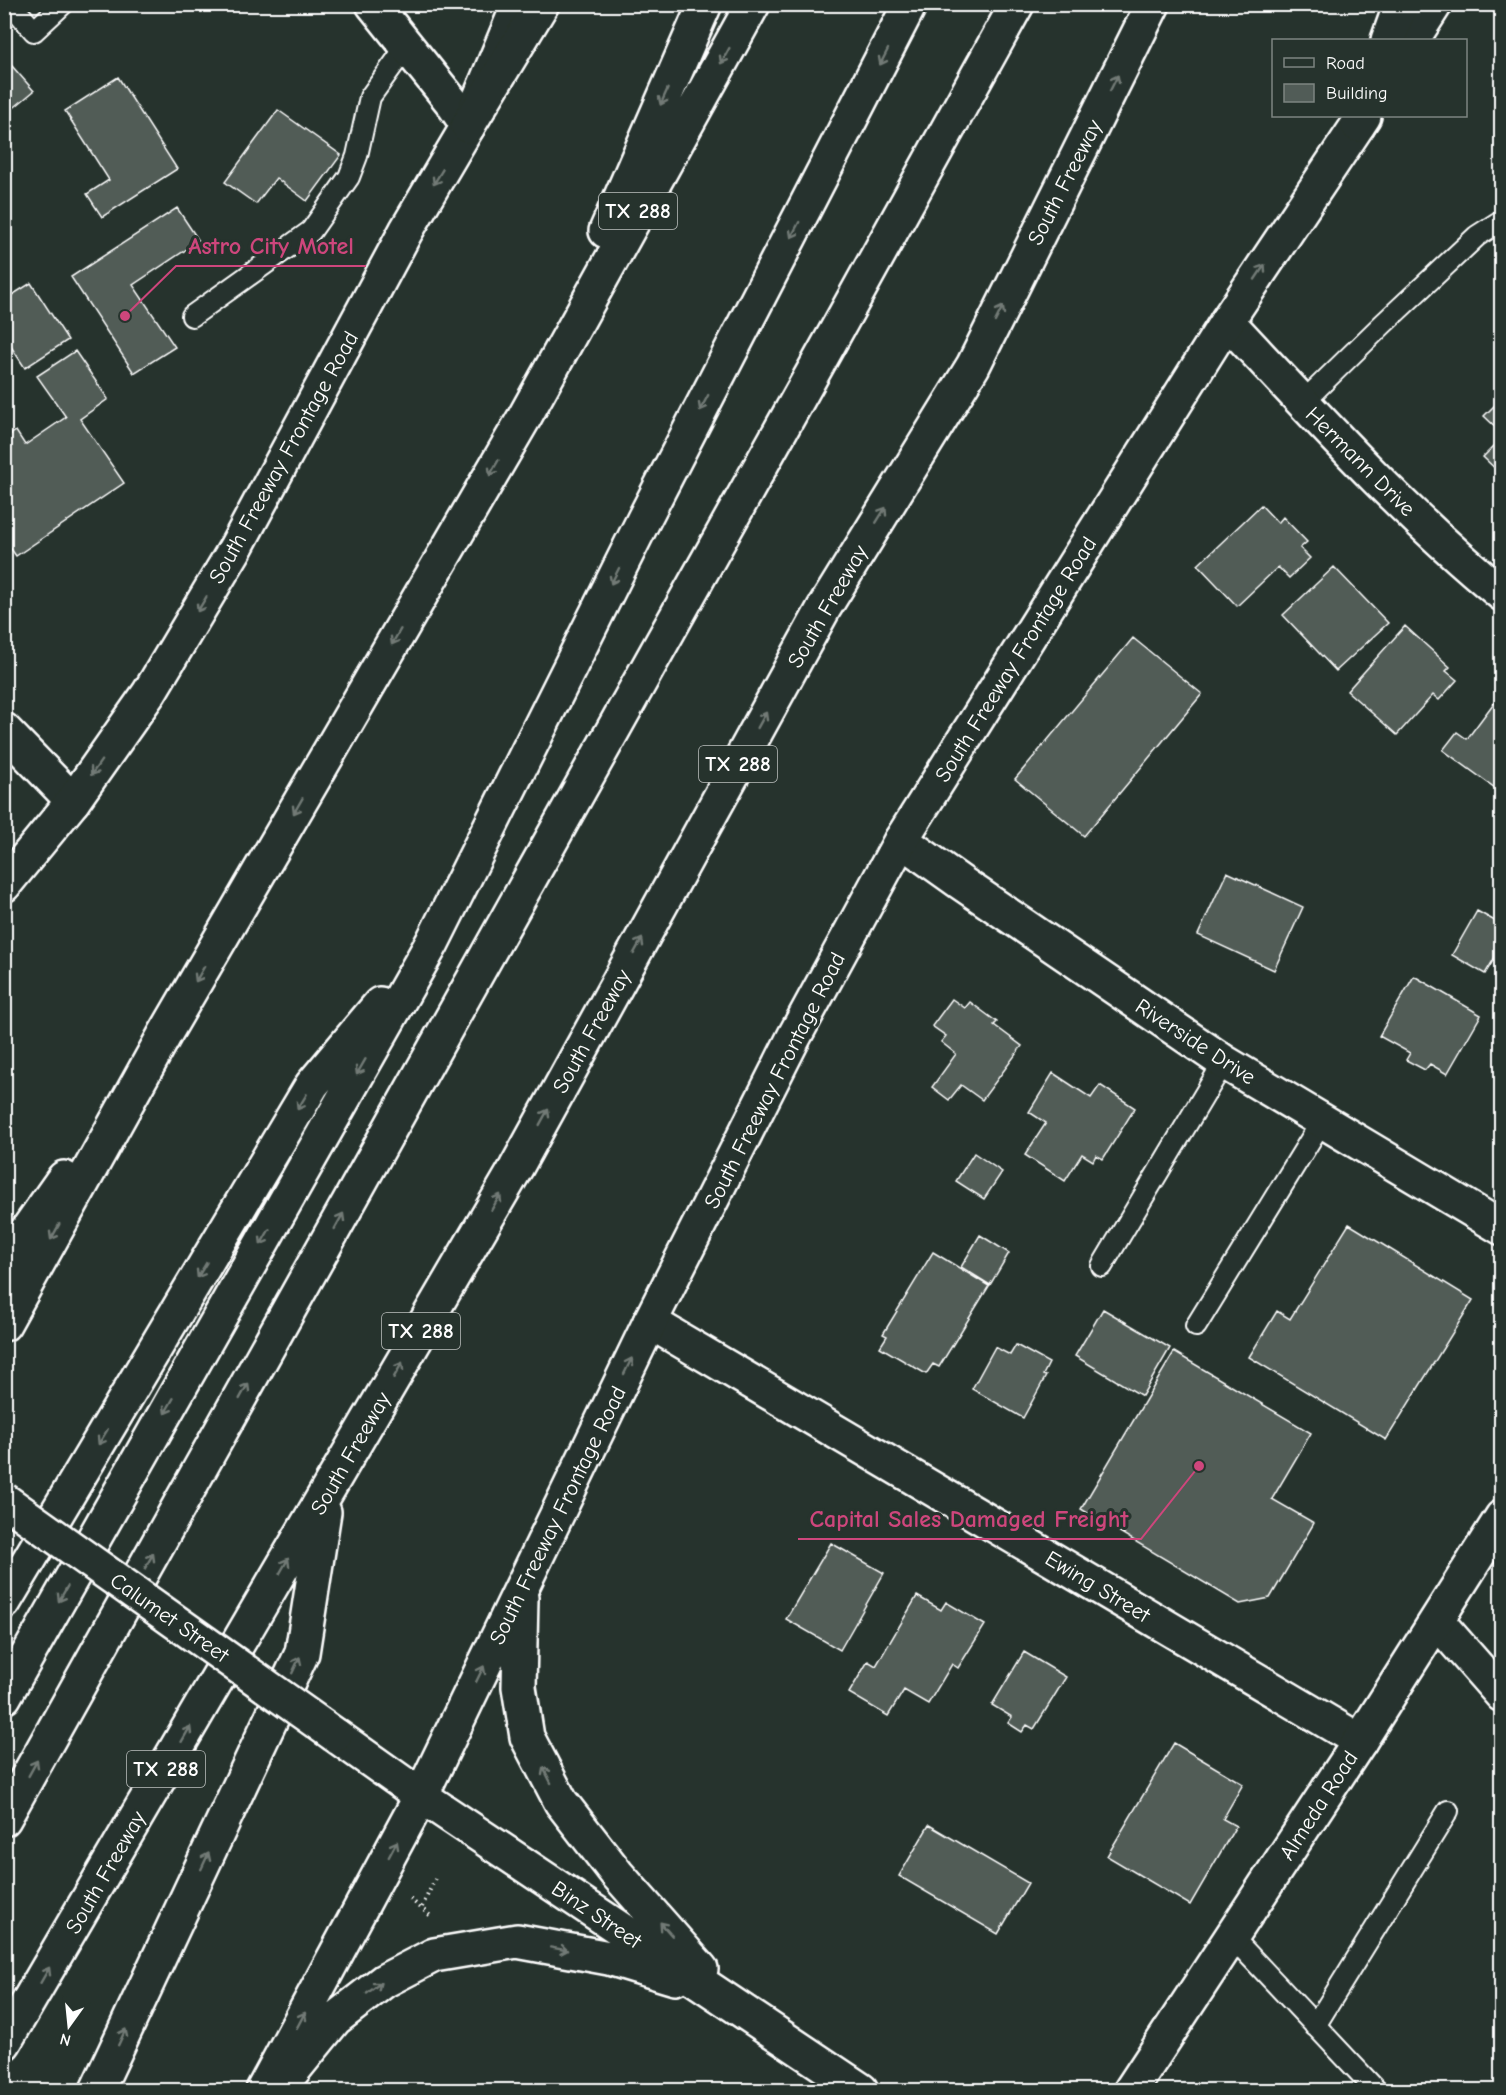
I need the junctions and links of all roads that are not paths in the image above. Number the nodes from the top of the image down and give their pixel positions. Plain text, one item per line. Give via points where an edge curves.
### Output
1 (11, 4) edge
2 (63, 4) edge
3 (373, 4) edge
4 (519, 4) edge
5 (542, 4) edge
6 (705, 4) edge
7 (753, 4) edge
8 (910, 4) edge
9 (1017, 4) edge
10 (1153, 4) edge
11 (1401, 4) edge
12 (1435, 4) edge
13 (1388, 39) edge
14 (1413, 39) edge
15 (406, 47) junction
16 (1361, 119) edge
17 (468, 126) junction
18 (1502, 220) edge
19 (192, 316) dead end
20 (1227, 321) junction
21 (1303, 402) junction
22 (524, 418) junction
23 (1502, 594) edge
24 (4, 730) edge
25 (73, 801) junction
26 (901, 840) junction
27 (4, 885) edge
28 (432, 943) junction
29 (165, 1034) junction
30 (1224, 1062) junction
31 (1322, 1121) junction
32 (1502, 1228) edge
33 (4, 1263) edge
34 (1102, 1266) dead end
35 (650, 1322) junction
36 (4, 1324) edge
37 (1196, 1326) dead end
38 (327, 1494) junction
39 (4, 1500) edge
40 (1502, 1517) edge
41 (522, 1587) junction
42 (4, 1602) edge
43 (1437, 1621) junction
44 (1502, 1695) edge
45 (4, 1696) edge
46 (335, 1735) joint
47 (1360, 1741) junction
48 (421, 1796) junction
49 (1448, 1811) dead end
50 (4, 1819) edge
51 (1232, 1937) junction
52 (720, 1996) junction
53 (1315, 2026) junction
54 (4, 2043) edge
55 (97, 2091) edge
56 (263, 2091) edge
57 (276, 2091) edge
58 (861, 2091) edge
59 (1131, 2091) edge
60 (1376, 2091) edge

1 - 2 lane via 34,32
3 - 15 main road
4 - 17 main road, South Freeway Frontage Road
5 - 17 main road
6 -> 22 main road
7 -> 22 main road, TX 288
8 -> 28 main road via 645,517
50 -> 9 main road
38 -> 10 main road, South Freeway / TX 288 via 516,1168 824,608 973,366
11 - 13 main road
12 - 14 main road
15 - 17 main road
15 - 19 lane via 370,97 349,177 311,231
20 -> 16 main road, South Freeway Frontage Road
17 -> 25 main road, South Freeway Frontage Road via 405,231 235,549 149,693
18 - 21 lane via 1477,236
20 - 21 main road, Hermann Drive
20 - 26 main road, South Freeway Frontage Road
21 - 23 main road, Hermann Drive via 1462,562
22 -> 29 main road, TX 288
24 - 25 main road
25 - 27 main road, South Freeway Frontage Road
26 - 30 main road, Riverside Drive
26 - 35 main road, South Freeway Frontage Road via 794,1037
28 -> 42 main road via 312,1085
28 -> 45 main road
29 - 33 main road
29 -> 36 main road, TX 288
30 - 31 main road, Riverside Drive
30 - 34 lane
31 - 32 main road, Riverside Drive
31 - 37 lane
41 -> 35 main road, South Freeway Frontage Road
35 - 47 main road, Ewing Street
54 -> 38 main road, South Freeway / TX 288
55 -> 38 main road via 302,1653
39 - 46 main road, Calumet Street, bridge
40 - 43 main road, Almeda Road
48 -> 41 main road, South Freeway Frontage Road
52 -> 41 main road via 561,1802 527,1737 519,1687
43 - 44 main road
43 - 47 main road, Almeda Road
46 - 48 main road, Binz Street
47 - 51 main road, Almeda Road
48 - 52 main road, Binz Street
56 -> 48 main road, South Freeway Frontage Road
49 - 53 lane
51 - 53 lane
51 - 59 main road, Almeda Road
57 -> 52 main road via 335,2019 384,1981 434,1955 518,1941 609,1958
52 - 58 main road, Binz Street
53 - 60 lane

